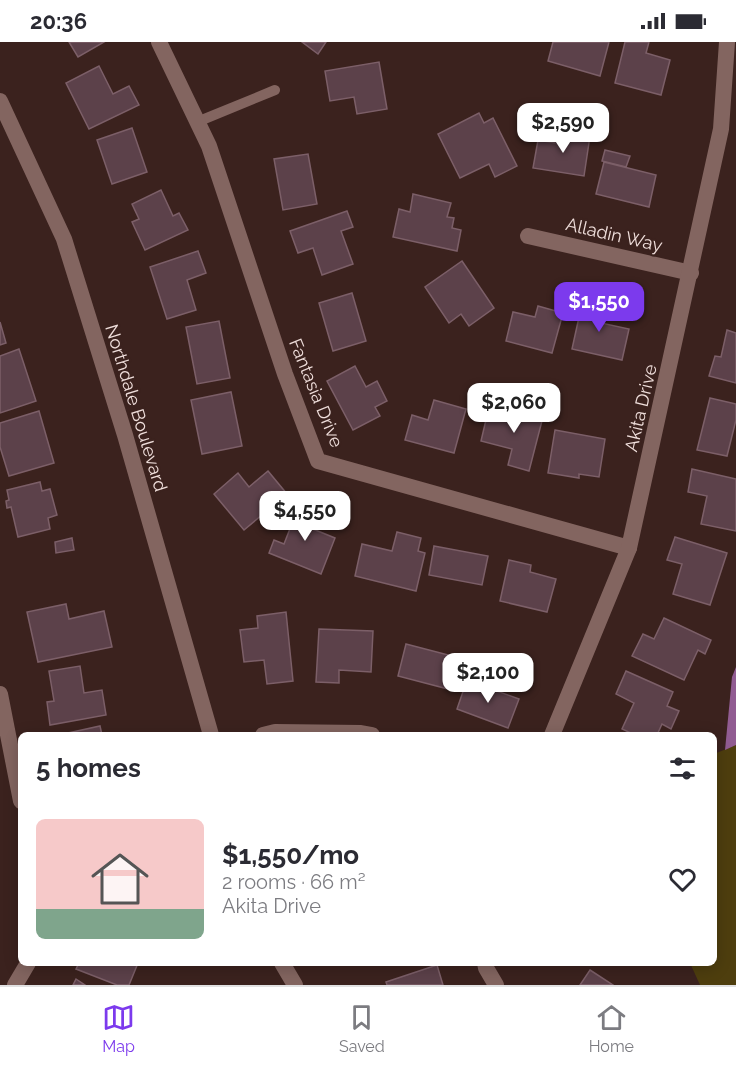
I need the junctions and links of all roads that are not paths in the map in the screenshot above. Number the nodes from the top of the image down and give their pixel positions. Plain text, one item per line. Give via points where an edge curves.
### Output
1 (159, 42) edge
2 (727, 42) edge
3 (275, 90) dead end
4 (0, 101) edge
5 (197, 122) junction
6 (528, 236) dead end
7 (691, 273) junction
8 (629, 548) junction
9 (0, 693) edge
10 (210, 732) edge
11 (553, 732) edge
12 (18, 786) edge
13 (26, 966) edge
14 (284, 966) edge
15 (486, 966) edge
16 (15, 985) edge
17 (295, 985) edge
18 (496, 985) edge

1 - 5 street, Fantasia Drive
2 - 7 street, Akita Drive via 721,129
3 - 5 lane
4 - 10 street, Northdale Boulevard via 64,239
5 - 8 street, Fantasia Drive via 209,146 318,461
6 - 7 street, Alladin Way
7 - 8 street, Akita Drive
8 - 11 street, Akita Drive
9 - 12 street
13 - 16 street
14 - 17 street
15 - 18 street

